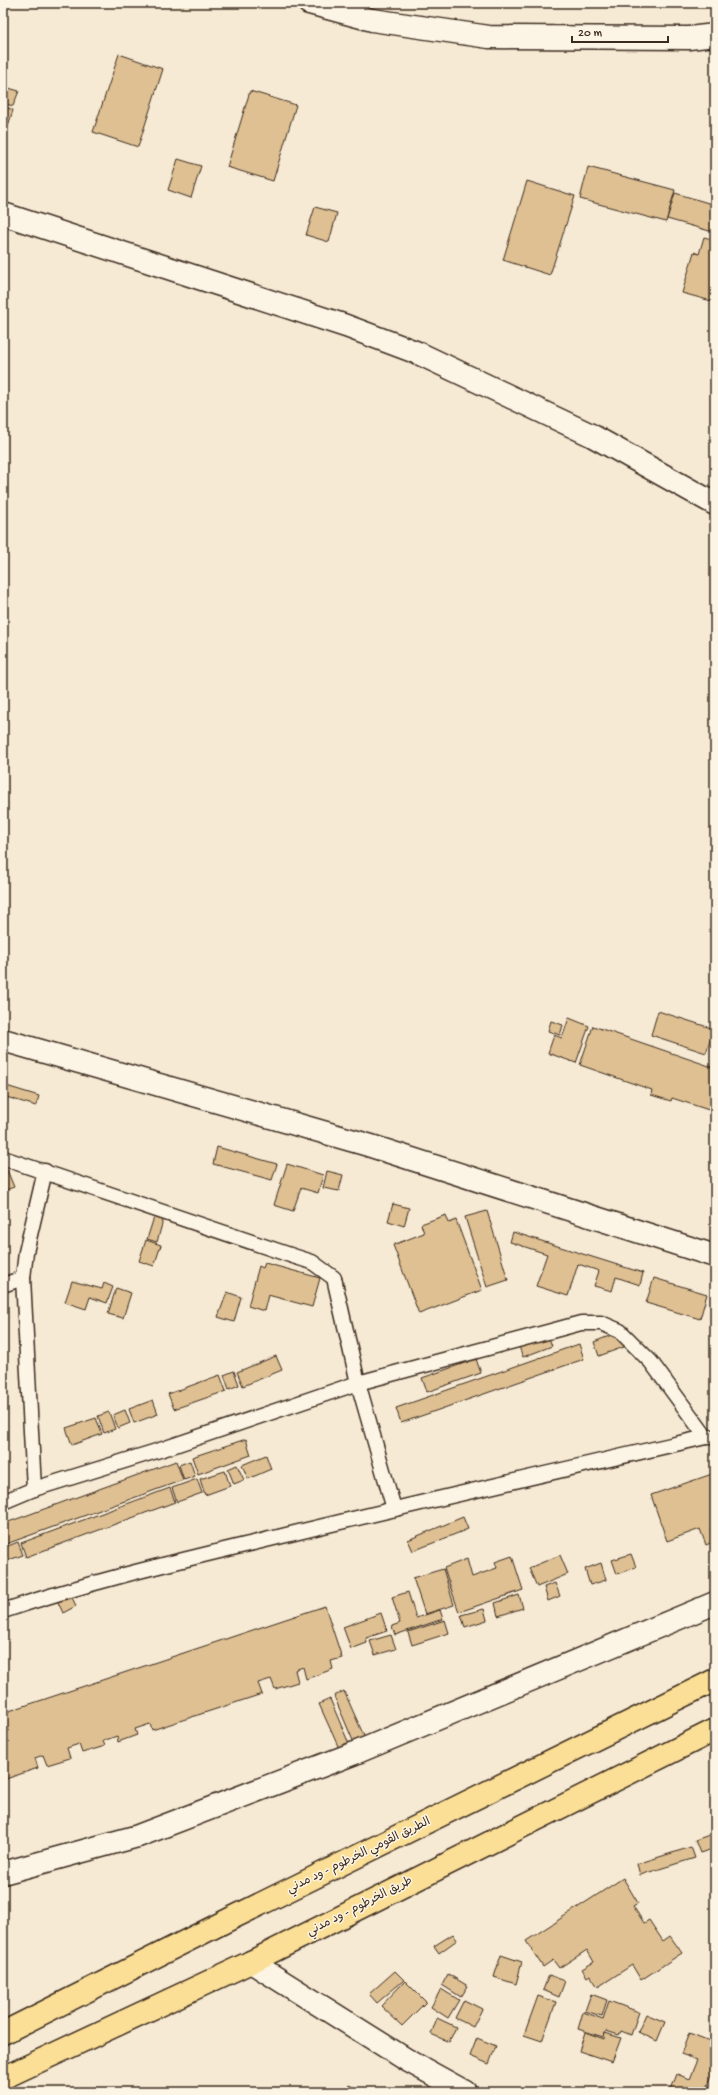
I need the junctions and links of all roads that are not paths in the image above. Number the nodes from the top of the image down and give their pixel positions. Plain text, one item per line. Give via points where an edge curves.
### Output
1 (309, 3) edge
2 (715, 35) edge
3 (3, 214) edge
4 (715, 504) edge
5 (3, 1040) edge
6 (3, 1158) edge
7 (45, 1171) junction
8 (715, 1256) edge
9 (23, 1278) junction
10 (3, 1285) edge
11 (358, 1383) junction
12 (711, 1437) edge
13 (34, 1489) junction
14 (3, 1502) edge
15 (394, 1509) junction
16 (715, 1603) edge
17 (3, 1611) edge
18 (715, 1680) edge
19 (715, 1730) edge
20 (3, 1873) edge
21 (251, 1962) junction
22 (3, 2033) edge
23 (3, 2078) edge
24 (465, 2092) edge

1 - 2 street via 372,20 489,37 682,38
3 - 4 street via 339,324 418,353 591,435
5 - 8 street via 368,1144
6 - 7 lane
7 - 9 lane via 26,1252
7 - 11 lane via 312,1262 334,1278
9 - 10 lane
9 - 13 lane
11 - 12 lane via 581,1322 601,1323 620,1331 651,1362
11 - 13 lane via 163,1449
11 - 15 lane
12 - 15 lane
13 - 14 lane
15 - 17 lane via 57,1593
16 - 20 street via 355,1753 146,1833
18 - 22 highway, الطريق القومي الخرطوم - ود مدني
19 - 21 highway, طريق الخرطوم - ود مدني
21 - 23 highway, طريق الخرطوم - ود مدني
21 - 24 street via 401,2056

